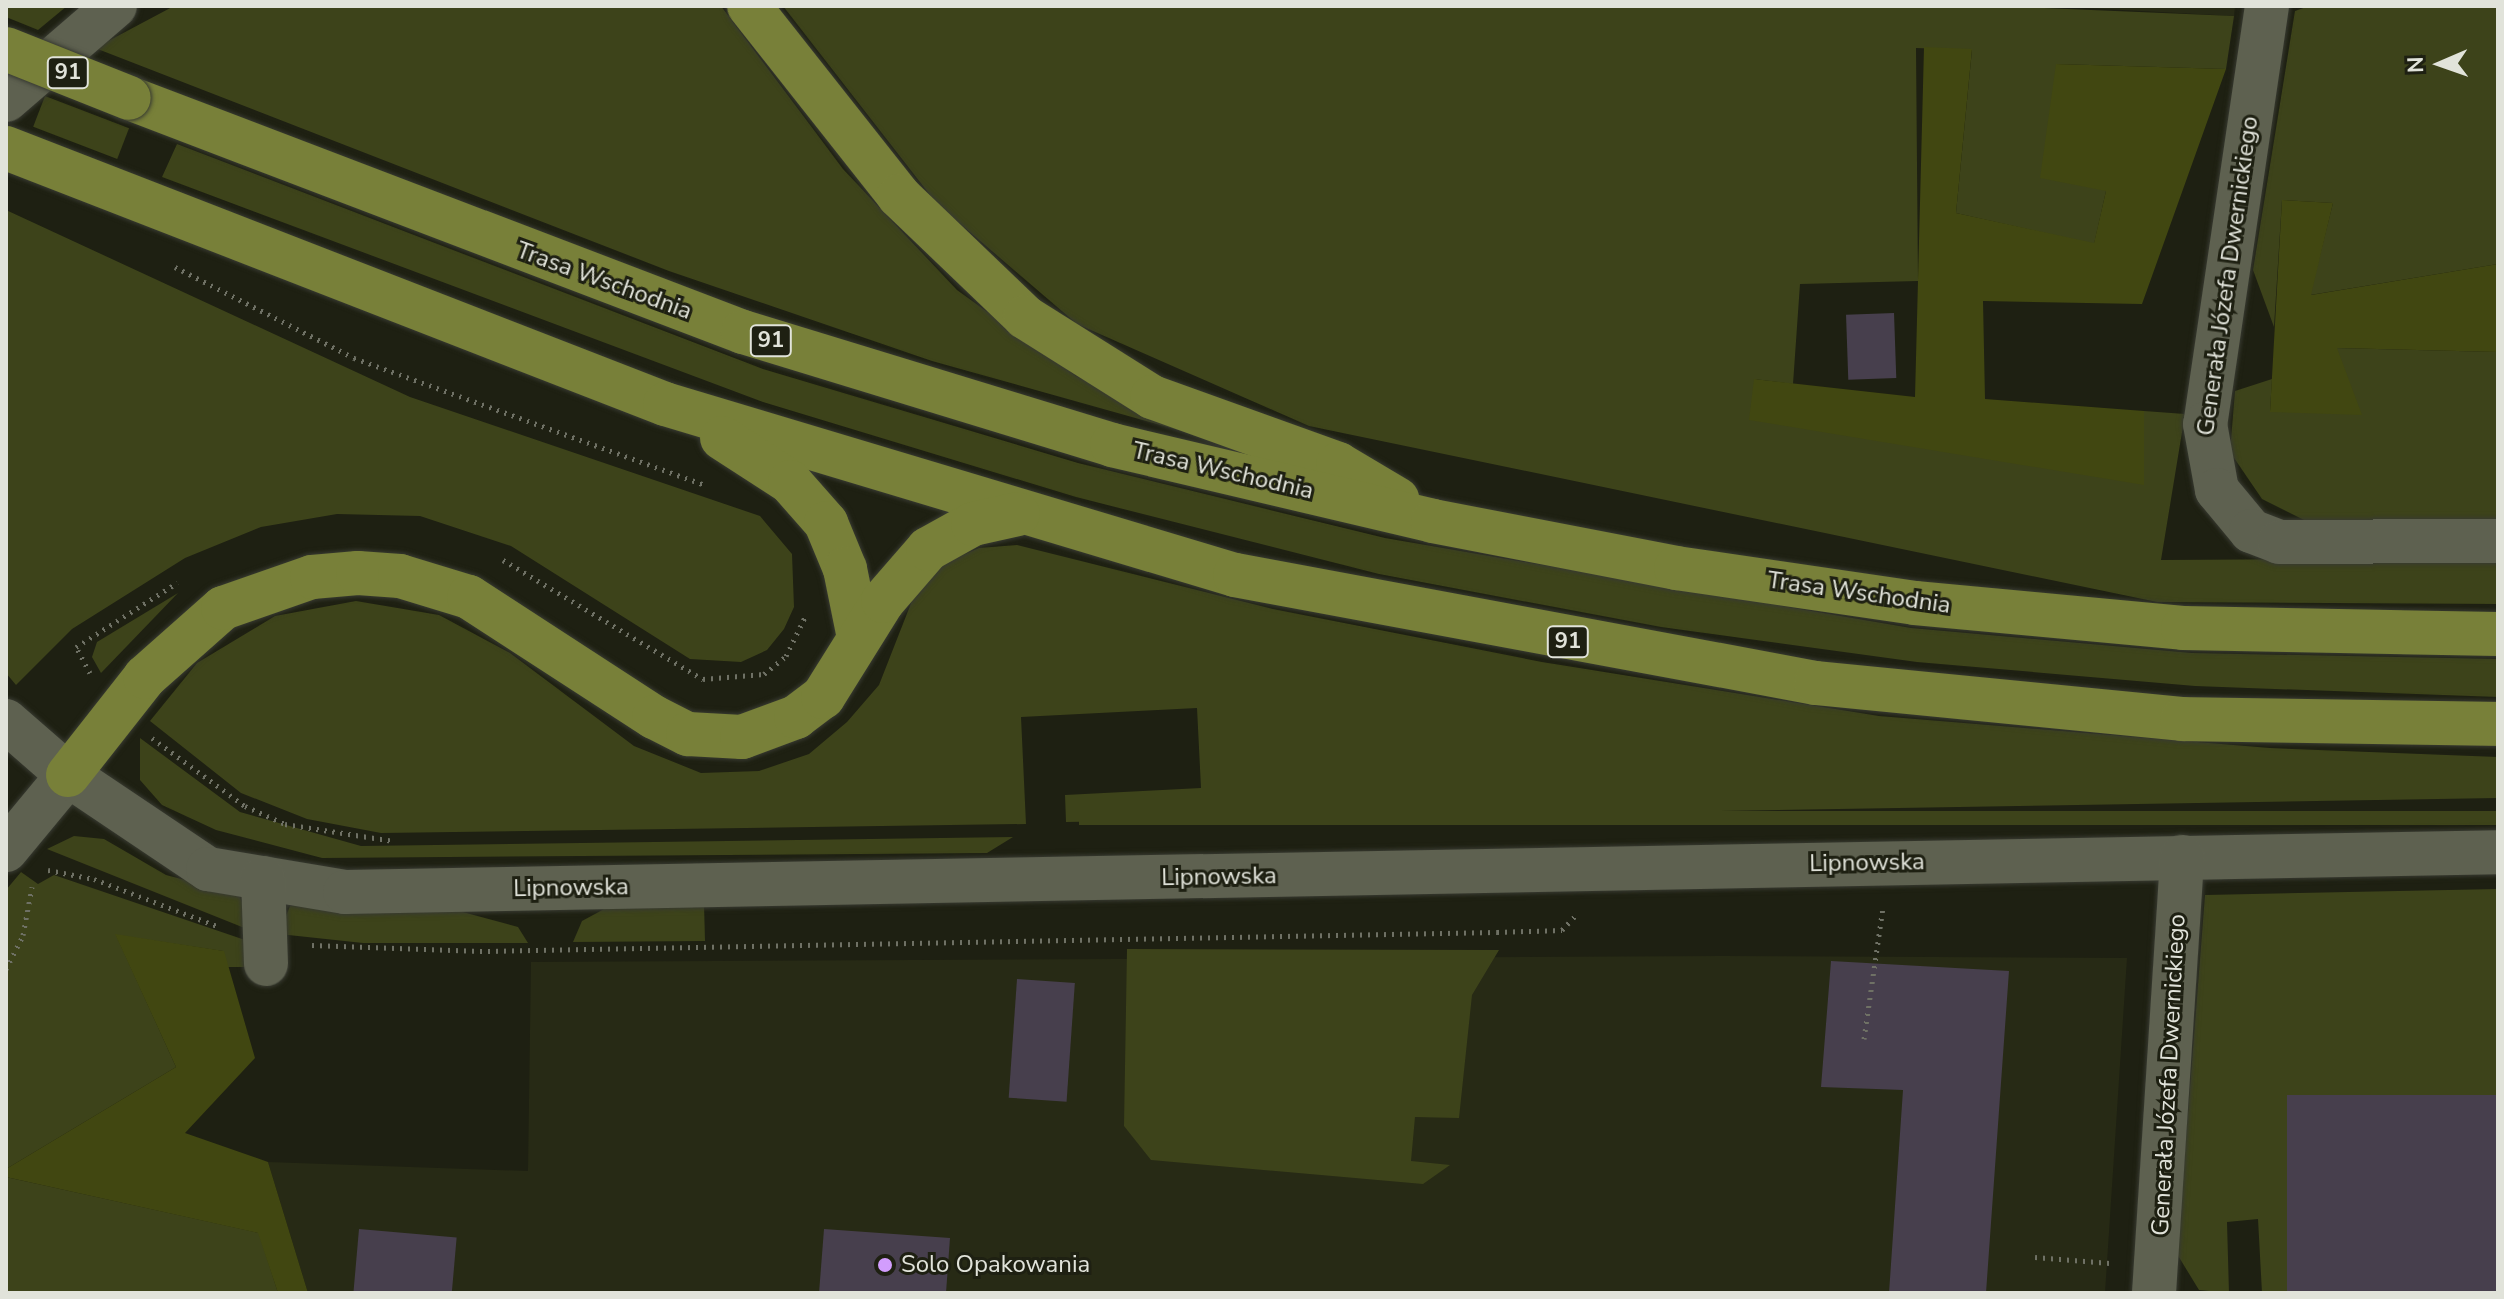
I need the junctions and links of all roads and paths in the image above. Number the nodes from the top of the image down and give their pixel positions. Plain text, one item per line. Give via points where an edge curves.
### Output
1 (115, 6) edge
2 (749, 6) edge
3 (2267, 6) edge
4 (6, 49) edge
5 (6, 100) edge
6 (15, 152) edge
7 (164, 261) dead end
8 (665, 404) junction
9 (717, 490) dead end
10 (1018, 514) junction
11 (1433, 521) junction
12 (2498, 541) edge
13 (487, 552) dead end
14 (188, 576) dead end
15 (810, 601) dead end
16 (2498, 634) edge
17 (859, 638) junction
18 (96, 682) dead end
19 (6, 721) edge
20 (2498, 724) edge
21 (142, 730) dead end
22 (68, 775) junction
23 (406, 842) dead end
24 (2498, 852) edge
25 (2182, 857) junction
26 (21, 860) edge
27 (263, 878) junction
28 (1885, 894) dead end
29 (266, 964) dead end
30 (6, 969) edge
31 (1864, 1039) dead end
32 (2035, 1257) dead end
33 (2156, 1280) edge

1 - 5 street
2 - 11 main road via 899,196 1025,317 1152,397 1338,464
3 - 12 street, Generała Józefa Dwernickiego via 2204,441 2217,490 2251,531 2298,544
4 - 11 main road, Trasa Wschodnia / 91, bridge via 743,332 1112,445
6 - 8 main road, 91
7 - 9 path via 354,358
8 - 10 main road, 91
8 - 17 main road via 769,467 811,502 838,548
10 - 17 main road via 973,524 928,549
10 - 20 main road, 91 via 1250,579 1816,683 2182,719
11 - 16 main road, Trasa Wschodnia / 91 via 1676,568 1915,603 2183,628
13 - 15 path via 703,679 764,674 786,656
14 - 18 path via 76,647
17 - 22 main road via 823,697 796,717 742,737 702,735 654,717 469,597 400,576 312,577 223,608 188,632
19 - 22 street, Lipnowska
21 - 23 path via 245,806 285,824
22 - 26 street
22 - 27 street, Lipnowska via 208,869
24 - 25 street, Lipnowska
25 - 27 street, Lipnowska via 345,892
25 - 33 street, Generała Józefa Dwernickiego
26 - 30 path via 23,935
27 - 29 street
28 - 31 path
32 - 33 path

